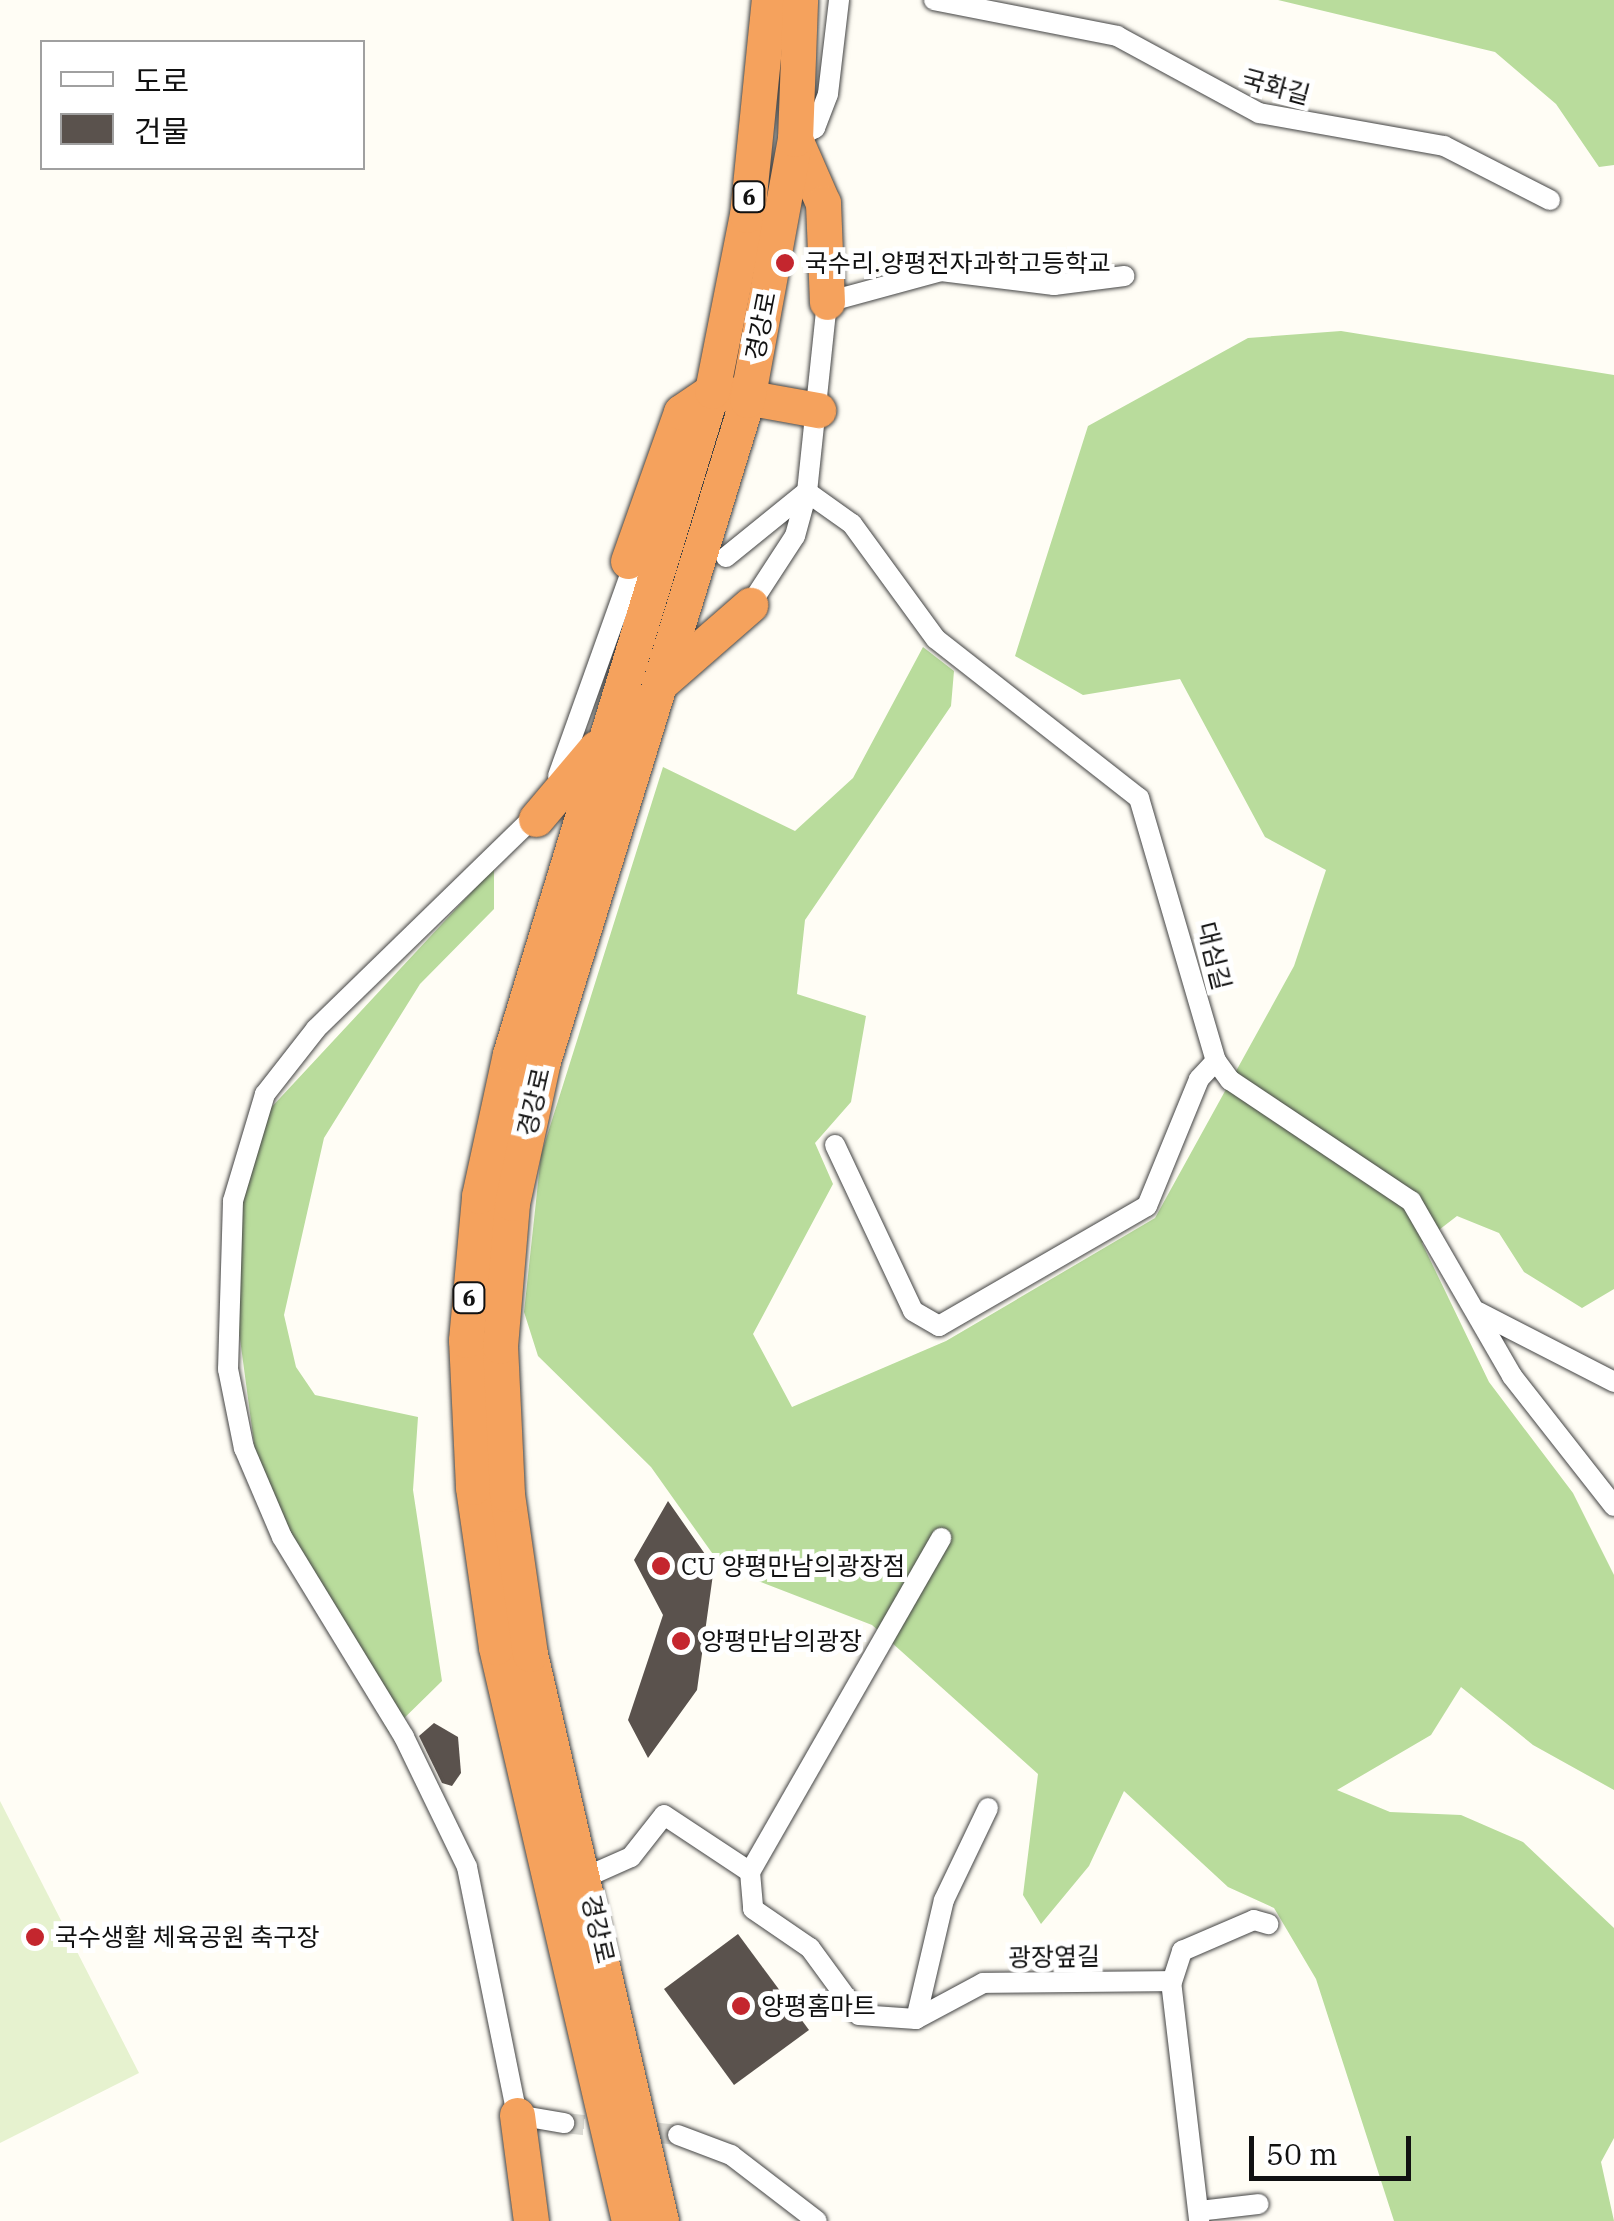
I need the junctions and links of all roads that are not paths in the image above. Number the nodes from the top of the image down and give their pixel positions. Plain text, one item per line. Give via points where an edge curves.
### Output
1 (769, 0) edge
2 (800, 0) edge
3 (840, 0) edge
4 (934, 0) edge
5 (795, 138) junction
6 (1550, 200) dead end
7 (1124, 276) dead end
8 (827, 302) junction
9 (712, 391) junction
10 (747, 400) junction
11 (818, 410) junction
12 (806, 492) junction
13 (726, 556) dead end
14 (631, 562) joint
15 (750, 605) joint
16 (663, 682) junction
17 (617, 718) junction
18 (536, 819) junction
19 (1216, 1061) junction
20 (835, 1145) dead end
21 (1476, 1312) junction
22 (1614, 1382) edge
23 (1614, 1506) edge
24 (941, 1538) dead end
25 (988, 1808) dead end
26 (750, 1872) junction
27 (586, 1877) junction
28 (1268, 1924) dead end
29 (1172, 1982) junction
30 (916, 2019) junction
31 (517, 2115) junction
32 (564, 2123) tunnel mouth
33 (678, 2135) tunnel mouth
34 (1259, 2204) dead end
35 (1199, 2216) edge
36 (531, 2221) edge
37 (629, 2221) edge
38 (661, 2221) edge
39 (817, 2221) edge

1 - 9 highway, 경강로 / 6 via 747,215
2 - 5 highway, 경강로 / 6
3 - 5 street via 828,94 816,128
4 - 6 street, 국화길 via 1116,36 1259,113 1444,146
5 - 8 highway via 823,204
5 - 10 highway, 경강로 / 6
7 - 8 street via 1054,285 941,270
8 - 11 street
9 - 10 highway
9 - 14 highway via 681,412
9 - 17 highway, 경강로 / 6
10 - 11 highway
10 - 16 highway, 경강로 / 6
11 - 12 street
12 - 13 street
12 - 15 street via 795,536
12 - 19 street, 대심길 via 852,524 936,639 1139,798
14 - 18 street via 579,727
15 - 16 highway
16 - 27 highway, 경강로 / 6 via 543,1060 512,1203 500,1346 516,1574
17 - 18 highway
17 - 37 highway, 경강로 / 6 via 492,1127 466,1340 496,1647
18 - 31 street via 286,1062 249,1126 227,1267 228,1370 244,1448 282,1537 404,1737 467,1868
19 - 20 street via 1199,1079 1146,1206 939,1326 913,1311
19 - 21 street via 1230,1080 1411,1201
21 - 22 street
21 - 23 street via 1512,1376
24 - 26 street
25 - 30 street via 944,1900
26 - 27 street via 664,1816 631,1857
26 - 30 street via 753,1909 810,1948 845,2004 860,2015
27 - 38 highway, 경강로 / 6
28 - 29 street via 1254,1920 1182,1952
29 - 30 street, 광장옆길 via 983,1983
29 - 35 street
31 - 32 street
31 - 36 highway
33 - 39 street via 730,2155
34 - 35 street

